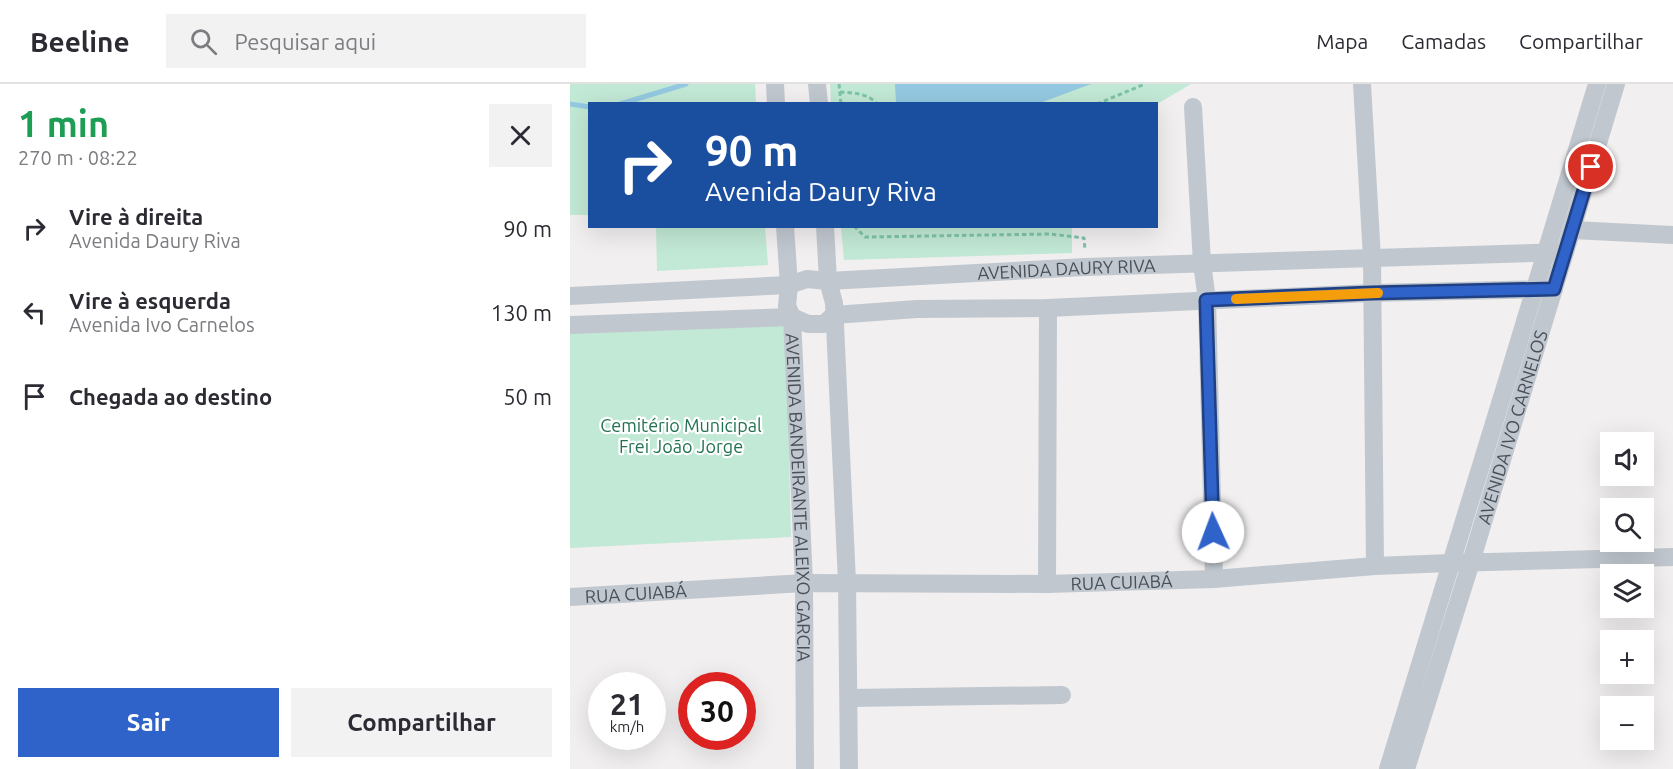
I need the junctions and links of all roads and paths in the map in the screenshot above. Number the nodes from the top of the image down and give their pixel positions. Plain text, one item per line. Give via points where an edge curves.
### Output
1 (775, 84) edge
2 (818, 84) edge
3 (839, 84) edge
4 (1145, 84) edge
5 (1362, 84) edge
6 (1597, 84) edge
7 (1616, 84) edge
8 (840, 92) junction
9 (776, 102) edge
10 (819, 102) edge
11 (841, 102) edge
12 (876, 102) edge
13 (1102, 102) edge
14 (1193, 107) dead end
15 (785, 228) edge
16 (825, 228) edge
17 (856, 228) edge
18 (1573, 230) junction
19 (1673, 235) edge
20 (1556, 251) junction
21 (1372, 258) junction
22 (1202, 263) junction
23 (1085, 267) junction
24 (828, 281) junction
25 (789, 285) junction
26 (1545, 289) junction
27 (1371, 293) junction
28 (570, 296) edge
29 (1206, 300) junction
30 (1048, 308) junction
31 (834, 315) junction
32 (792, 318) junction
33 (570, 325) edge
34 (1673, 557) edge
35 (1471, 562) junction
36 (1450, 563) junction
37 (1375, 566) junction
38 (1214, 579) junction
39 (847, 582) junction
40 (804, 583) junction
41 (1047, 584) junction
42 (570, 597) edge
43 (1062, 695) dead end
44 (849, 698) junction
45 (805, 769) edge
46 (849, 769) edge
47 (1388, 769) edge
48 (1406, 769) edge

1 - 9 street
2 - 10 street
3 - 8 path
4 - 13 path
5 - 21 street
6 - 20 street, AVENIDA IVO CARNELOS
7 - 18 street, AVENIDA IVO CARNELOS
8 - 11 path
8 - 12 path via 859,94
14 - 22 street
15 - 25 street, AVENIDA BANDEIRANTE ALEIXO GARCIA
16 - 24 street
17 - 23 path via 865,237 1050,234 1084,238
18 - 19 street
18 - 20 street, AVENIDA IVO CARNELOS
20 - 21 street, AVENIDA DAURY RIVA
20 - 26 street, AVENIDA IVO CARNELOS
21 - 22 street, AVENIDA DAURY RIVA
21 - 27 street
22 - 23 street, AVENIDA DAURY RIVA
22 - 29 street
23 - 24 street, AVENIDA DAURY RIVA
24 - 25 street, AVENIDA DAURY RIVA via 807,279
24 - 31 street
25 - 28 street, AVENIDA DAURY RIVA
25 - 32 street, AVENIDA BANDEIRANTE ALEIXO GARCIA via 787,306
26 - 27 street, AVENIDA DAURY RIVA
26 - 35 street, AVENIDA IVO CARNELOS
26 - 36 street, AVENIDA IVO CARNELOS
27 - 29 street, AVENIDA DAURY RIVA
27 - 37 street
29 - 30 street, AVENIDA DAURY RIVA
29 - 38 street
30 - 31 street, AVENIDA DAURY RIVA via 917,309
30 - 41 street
31 - 32 street, AVENIDA DAURY RIVA via 824,324
31 - 39 street
32 - 33 street, AVENIDA DAURY RIVA
32 - 40 street, AVENIDA BANDEIRANTE ALEIXO GARCIA
34 - 35 street, RUA CUIABÁ
35 - 36 street, RUA CUIABÁ
35 - 48 street, AVENIDA IVO CARNELOS
36 - 37 street, RUA CUIABÁ
36 - 47 street, AVENIDA IVO CARNELOS
37 - 38 street, RUA CUIABÁ
38 - 41 street, RUA CUIABÁ
39 - 40 street, RUA CUIABÁ
39 - 41 street, RUA CUIABÁ
39 - 44 street
40 - 42 street, RUA CUIABÁ
40 - 45 street, AVENIDA BANDEIRANTE ALEIXO GARCIA
43 - 44 street
44 - 46 street

